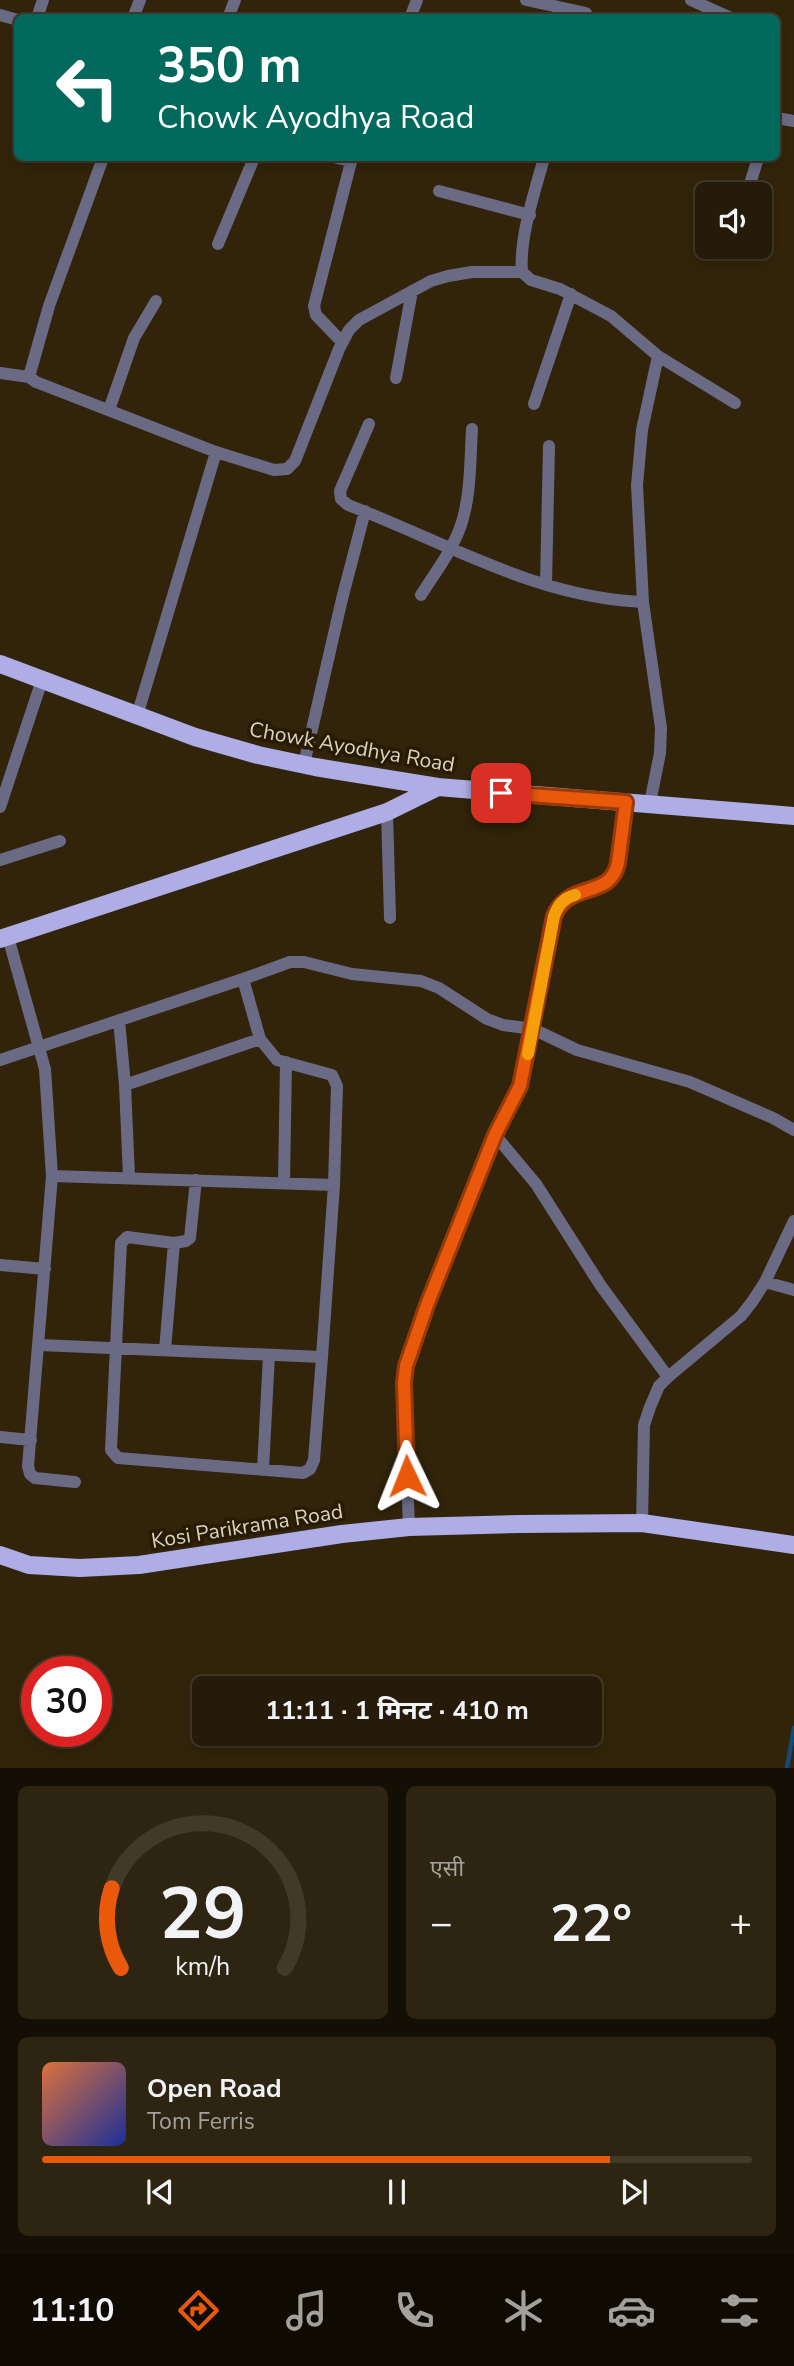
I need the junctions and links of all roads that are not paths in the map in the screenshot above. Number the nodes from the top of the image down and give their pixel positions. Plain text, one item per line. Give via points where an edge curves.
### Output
1 (526, 0) edge
2 (691, 0) edge
3 (707, 3) edge
4 (587, 10) edge
5 (725, 14) edge
6 (102, 161) edge
7 (253, 161) edge
8 (351, 161) edge
9 (543, 161) edge
10 (757, 161) edge
11 (751, 182) edge
12 (439, 191) dead end
13 (530, 215) junction
14 (218, 244) dead end
15 (522, 272) junction
16 (412, 291) junction
17 (571, 294) junction
18 (156, 301) dead end
19 (342, 342) junction
20 (658, 356) junction
21 (0, 373) edge
22 (29, 377) junction
23 (396, 378) dead end
24 (735, 403) dead end
25 (534, 404) dead end
26 (109, 410) junction
27 (369, 424) dead end
28 (472, 429) dead end
29 (549, 446) dead end
30 (216, 452) junction
31 (365, 511) junction
32 (451, 548) junction
33 (546, 585) junction
34 (421, 595) dead end
35 (643, 601) junction
36 (0, 664) edge
37 (42, 680) junction
38 (136, 716) junction
39 (304, 764) junction
40 (438, 787) junction
41 (626, 802) junction
42 (650, 803) junction
43 (0, 807) edge
44 (387, 812) junction
45 (794, 816) edge
46 (60, 841) dead end
47 (0, 860) edge
48 (390, 918) dead end
49 (4, 938) edge
50 (243, 979) junction
51 (119, 1020) junction
52 (533, 1029) junction
53 (260, 1039) junction
54 (37, 1047) junction
55 (0, 1060) edge
56 (285, 1062) junction
57 (125, 1085) junction
58 (794, 1130) edge
59 (495, 1135) junction
60 (52, 1176) junction
61 (129, 1177) junction
62 (196, 1180) junction
63 (285, 1184) junction
64 (334, 1185) junction
65 (794, 1221) edge
66 (174, 1243) junction
67 (0, 1265) edge
68 (45, 1269) junction
69 (765, 1282) junction
70 (794, 1290) edge
71 (40, 1345) junction
72 (115, 1348) junction
73 (165, 1350) junction
74 (270, 1355) junction
75 (322, 1357) junction
76 (668, 1377) junction
77 (0, 1437) edge
78 (31, 1440) junction
79 (263, 1469) junction
80 (75, 1482) dead end
81 (642, 1523) junction
82 (409, 1527) junction
83 (794, 1545) edge
84 (0, 1555) edge

1 - 4 street
2 - 3 street
3 - 5 street
6 - 22 street via 49,306
7 - 14 street
8 - 19 street via 314,306 316,315
9 - 13 street
10 - 11 street
12 - 13 street
13 - 15 street
15 - 16 street via 448,276
15 - 17 street via 531,280
16 - 19 street via 359,320
16 - 23 street
17 - 20 street via 611,316
17 - 25 street
18 - 26 street via 134,338
19 - 30 street via 295,461 287,469 274,470
20 - 24 street
20 - 35 street via 642,430 638,485
21 - 22 street
22 - 26 street
26 - 30 street
27 - 31 street via 340,491 348,505
28 - 32 street via 464,509
29 - 33 street
30 - 38 street
31 - 32 street
31 - 39 street
32 - 33 street
32 - 34 street
33 - 35 street via 585,596
35 - 42 street via 661,729
36 - 37 main road, Chowk Ayodhya Road
37 - 38 main road, Chowk Ayodhya Road
37 - 43 street
38 - 39 main road, Chowk Ayodhya Road via 258,755
39 - 40 main road, Chowk Ayodhya Road
40 - 41 main road, Chowk Ayodhya Road
40 - 44 main road
41 - 42 main road, Chowk Ayodhya Road
41 - 52 street via 616,872 609,881 558,905
42 - 45 main road, Chowk Ayodhya Road
44 - 48 street
44 - 49 main road
46 - 47 street
49 - 54 street
50 - 51 street
50 - 52 street via 290,962 304,962 362,975 412,979 439,988 487,1019
50 - 53 street
51 - 54 street
51 - 57 street
52 - 58 street via 577,1050 690,1082
52 - 59 street via 520,1086
53 - 56 street via 277,1060
53 - 57 street
54 - 55 street
54 - 60 street via 45,1069
56 - 63 street
56 - 64 street via 336,1079
57 - 61 street
59 - 76 street via 536,1184 601,1286
59 - 82 street via 406,1366
60 - 61 street
60 - 68 street
61 - 62 street
62 - 63 street
62 - 66 street via 190,1238
63 - 64 street
64 - 75 street
65 - 69 street
66 - 72 street via 123,1239
66 - 73 street
67 - 68 street
68 - 71 street
69 - 70 street
69 - 76 street via 741,1316
71 - 72 street
71 - 78 street
72 - 73 street
72 - 79 street via 114,1455
73 - 74 street
74 - 75 street
74 - 79 street
75 - 79 street via 310,1469 296,1473
76 - 81 street via 659,1387 644,1425
77 - 78 street
78 - 80 street via 30,1474
81 - 82 main road, Kosi Parikrama Road
81 - 83 main road, Kosi Parikrama Road
82 - 84 main road, Kosi Parikrama Road via 139,1565 29,1565

